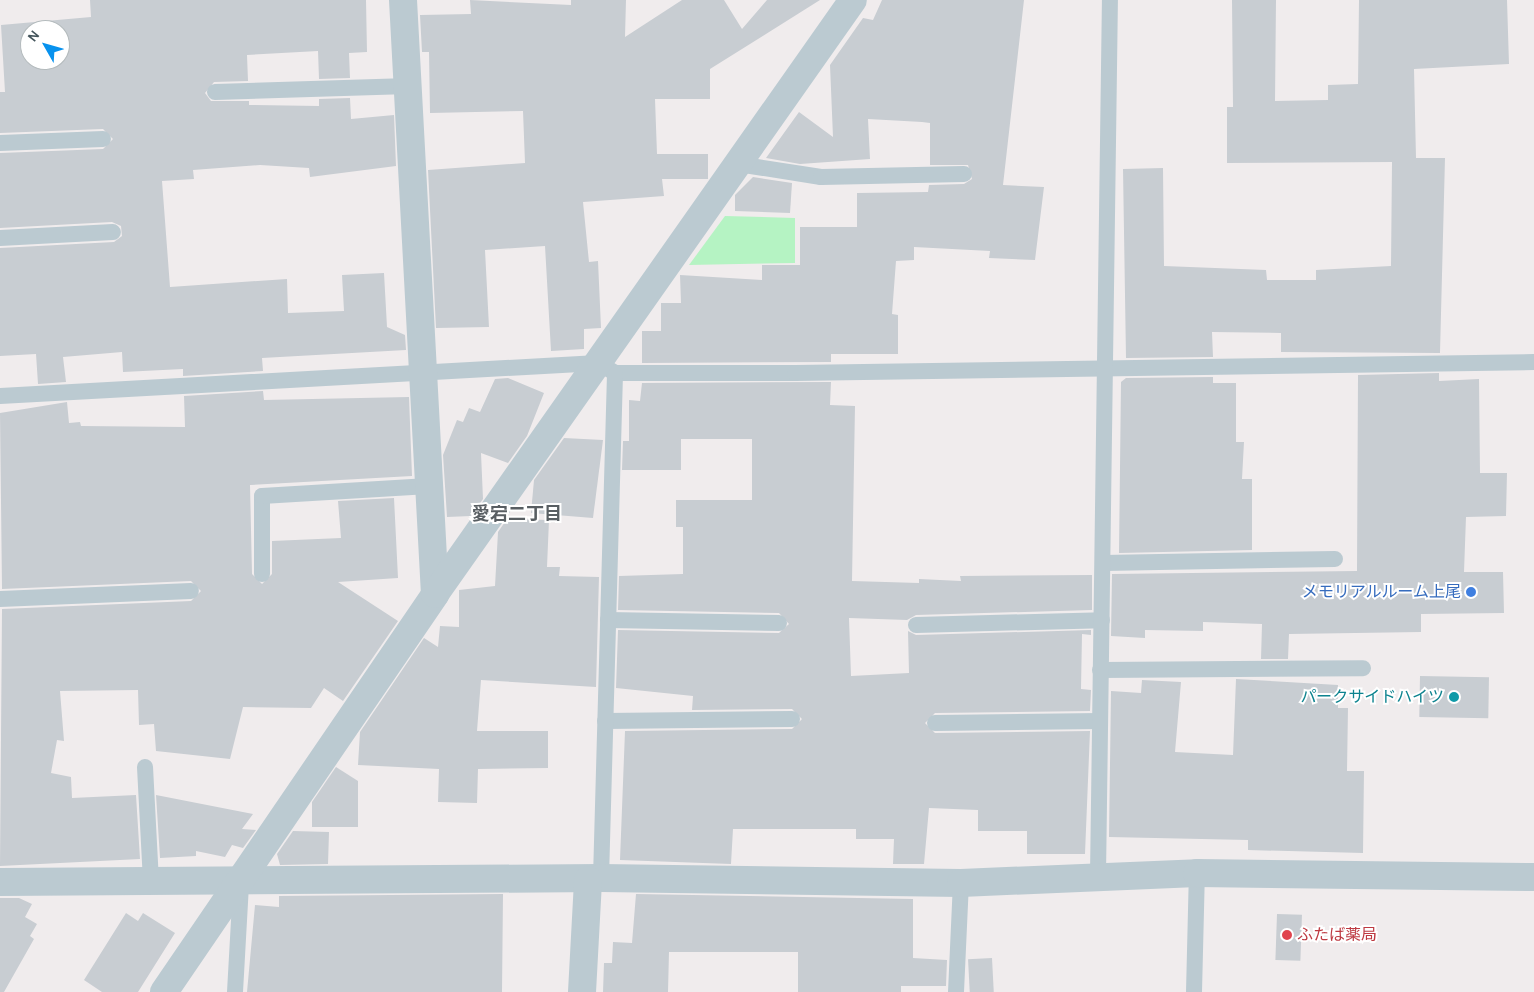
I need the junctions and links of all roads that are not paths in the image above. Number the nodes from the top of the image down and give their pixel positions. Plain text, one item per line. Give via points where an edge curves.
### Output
1 (404, 0) edge
2 (853, 0) edge
3 (1110, 0) edge
4 (409, 86) junction
5 (215, 92) dead end
6 (102, 139) dead end
7 (0, 143) edge
8 (738, 164) junction
9 (964, 174) dead end
10 (113, 232) dead end
11 (0, 238) edge
12 (1534, 362) edge
13 (607, 368) junction
14 (1105, 368) junction
15 (424, 373) junction
16 (0, 396) edge
17 (429, 486) junction
18 (1335, 559) dead end
19 (1103, 563) junction
20 (262, 574) dead end
21 (191, 591) dead end
22 (435, 594) junction
23 (0, 599) edge
24 (608, 620) junction
25 (1102, 620) junction
26 (779, 623) dead end
27 (916, 625) dead end
28 (1364, 668) dead end
29 (1100, 670) junction
30 (792, 719) dead end
31 (605, 721) junction
32 (1100, 721) junction
33 (935, 723) dead end
34 (145, 767) dead end
35 (1197, 874) junction
36 (1098, 876) junction
37 (1534, 877) edge
38 (594, 879) junction
39 (151, 880) junction
40 (0, 882) edge
41 (241, 882) junction
42 (961, 883) junction
43 (164, 992) edge
44 (235, 992) edge
45 (582, 992) edge
46 (956, 992) edge
47 (1194, 992) edge

1 - 4 street
2 - 8 street
3 - 14 lane
4 - 5 lane
4 - 15 street
6 - 7 lane
8 - 9 lane via 821,177
8 - 13 street
10 - 11 lane
12 - 14 lane
13 - 14 lane
13 - 15 lane
13 - 22 street
13 - 24 lane
14 - 19 lane
15 - 16 lane
15 - 17 street
17 - 20 lane via 262,496
17 - 22 street
18 - 19 lane
19 - 25 lane
21 - 23 lane
22 - 41 street
24 - 26 lane
24 - 31 lane
25 - 27 lane
25 - 29 lane
28 - 29 lane
29 - 32 lane
30 - 31 lane
31 - 38 lane
32 - 33 lane
32 - 36 lane
34 - 39 lane
35 - 36 street
35 - 37 street
35 - 47 lane
36 - 42 street
38 - 41 street
38 - 42 street
38 - 45 street
39 - 40 street
39 - 41 street
41 - 43 street
41 - 44 lane
42 - 46 lane

